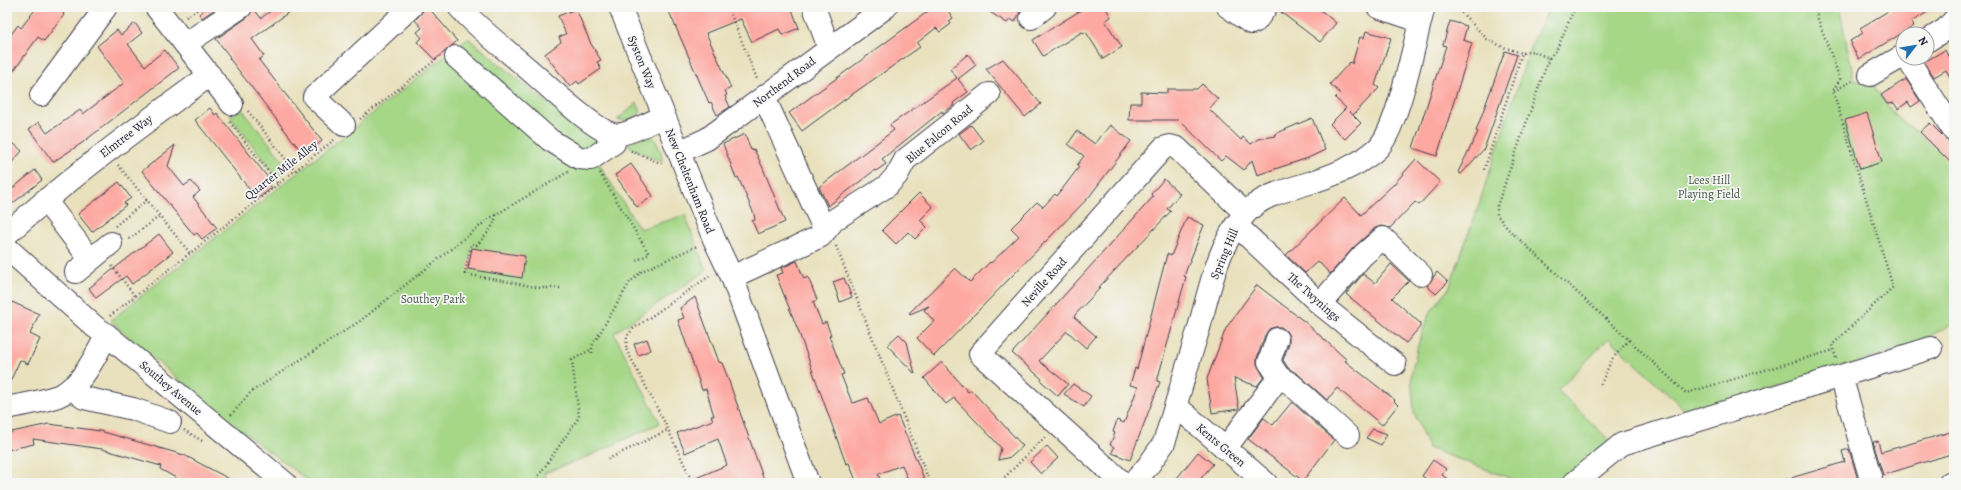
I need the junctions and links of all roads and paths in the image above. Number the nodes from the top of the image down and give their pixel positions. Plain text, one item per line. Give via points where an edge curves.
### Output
1 (106, 7) edge
2 (156, 7) edge
3 (241, 7) edge
4 (411, 7) edge
5 (459, 7) edge
6 (620, 7) edge
7 (728, 7) edge
8 (814, 7) edge
9 (886, 7) edge
10 (1228, 7) edge
11 (1266, 7) edge
12 (1378, 7) edge
13 (1456, 7) edge
14 (1575, 7) edge
15 (1808, 7) edge
16 (1422, 14) edge
17 (1954, 20) edge
18 (1935, 36) edge
19 (185, 44) junction
20 (829, 48) junction
21 (1522, 53) junction
22 (448, 57) joint
23 (1549, 58) junction
24 (1895, 61) edge
25 (1912, 66) edge
26 (210, 75) junction
27 (1870, 75) joint
28 (1833, 92) junction
29 (989, 94) dead end
30 (41, 95) dead end
31 (764, 97) junction
32 (232, 104) junction
33 (664, 116) junction
34 (345, 129) junction
35 (1954, 131) edge
36 (614, 139) junction
37 (107, 150) junction
38 (679, 152) junction
39 (595, 165) junction
40 (295, 170) junction
41 (1484, 170) dead end
42 (688, 174) junction
43 (278, 184) junction
44 (45, 200) junction
45 (147, 200) junction
46 (496, 214) junction
47 (160, 216) junction
48 (1241, 219) junction
49 (827, 229) junction
50 (7, 234) edge
51 (714, 239) junction
52 (7, 248) edge
53 (190, 253) junction
54 (94, 256) junction
55 (636, 261) dead end
56 (729, 271) junction
57 (1421, 275) dead end
58 (562, 288) dead end
59 (135, 296) junction
60 (1320, 304) junction
61 (101, 331) junction
62 (1277, 339) dead end
63 (1629, 340) junction
64 (1931, 348) dead end
65 (592, 349) junction
66 (1834, 350) junction
67 (592, 353) dead end
68 (1395, 364) dead end
69 (1841, 376) junction
70 (1279, 377) junction
71 (1600, 386) dead end
72 (71, 388) junction
73 (1176, 406) junction
74 (7, 408) edge
75 (227, 420) dead end
76 (170, 422) dead end
77 (1058, 424) junction
78 (668, 430) junction
79 (1348, 436) dead end
80 (1225, 448) junction
81 (608, 459) dead end
82 (1954, 482) edge
83 (285, 483) edge
84 (539, 483) edge
85 (693, 483) edge
86 (808, 483) edge
87 (930, 483) edge
88 (999, 483) edge
89 (1123, 483) edge
90 (1132, 483) edge
91 (1266, 483) edge
92 (1574, 483) edge
93 (1872, 483) edge
94 (1950, 483) edge

1 - 30 street
2 - 19 street
3 - 19 street
4 - 34 street via 314,97
5 - 36 street via 478,27
6 - 33 street, Syston Way
7 - 31 path
8 - 20 street
9 - 20 street, Northend Road
10 - 11 street via 1251,23 1256,22
12 - 16 street
13 - 21 path via 1487,39
14 - 23 path via 1557,49
15 - 28 path via 1815,11 1840,79
16 - 48 street, Spring Hill via 1392,125 1378,148 1360,162 1332,176 1271,196 1256,204
17 - 18 street
19 - 26 street
20 - 31 street, Northend Road
21 - 23 path via 1532,51
21 - 41 path
22 - 34 path, Quarter Mile Alley
22 - 39 street via 550,140
23 - 63 path via 1497,206 1498,215 1508,229
24 - 27 street
25 - 35 street
26 - 32 street
26 - 37 street, Elmtree Way
27 - 28 path via 1854,80
28 - 66 path via 1893,287 1832,345
29 - 49 street, Blue Falcon Road via 905,160 887,186 834,220
31 - 38 street, Northend Road via 706,139
31 - 49 street
32 - 40 path via 242,104
32 - 43 path via 226,118
33 - 36 street, New Cheltenham Road
33 - 38 street, New Cheltenham Road
34 - 40 path, Quarter Mile Alley
36 - 39 street, New Cheltenham Road
36 - 42 path
37 - 44 street, Elmtree Way
37 - 45 path
38 - 42 street, New Cheltenham Road
39 - 46 path
39 - 55 path via 649,254
40 - 43 path, Quarter Mile Alley
42 - 51 street, New Cheltenham Road
43 - 53 path, Quarter Mile Alley
44 - 50 street, Elmtree Way
44 - 54 street
45 - 47 path
45 - 54 path via 105,234
46 - 58 path via 496,221 486,235 477,245 471,244 465,274 541,288
46 - 75 path via 360,321 251,392
47 - 53 path
47 - 54 path via 117,249
48 - 60 street, The Twynings
48 - 73 street, Spring Hill via 1227,241 1212,279
48 - 77 street, Neville Road via 1177,148 1163,148 980,354
49 - 56 street, Blue Falcon Road via 821,236 806,244
49 - 87 path
51 - 56 street, New Cheltenham Road
51 - 65 path via 642,271 630,282
52 - 61 street
53 - 59 path, Quarter Mile Alley
54 - 59 path
56 - 78 path via 633,329 627,336 626,349
56 - 86 street, New Cheltenham Road
57 - 60 street via 1382,238 1362,255
59 - 61 path, Quarter Mile Alley
60 - 68 street, The Twynings
61 - 72 street via 82,376
61 - 83 street, Southey Avenue
62 - 70 street via 1268,362
63 - 66 path via 1686,393
63 - 71 path via 1612,359
64 - 69 street
65 - 67 path
65 - 84 path via 572,360 579,417 537,478
66 - 69 path
69 - 92 street via 1622,444
69 - 93 street
70 - 79 street via 1291,384
70 - 80 street
72 - 74 street via 59,396
72 - 76 street via 84,398 132,409
73 - 80 street, Kents Green
73 - 90 street, Spring Hill via 1164,443
77 - 88 path
77 - 89 street, Neville Road
78 - 81 path
78 - 85 path
80 - 91 street, Kents Green
82 - 94 street

